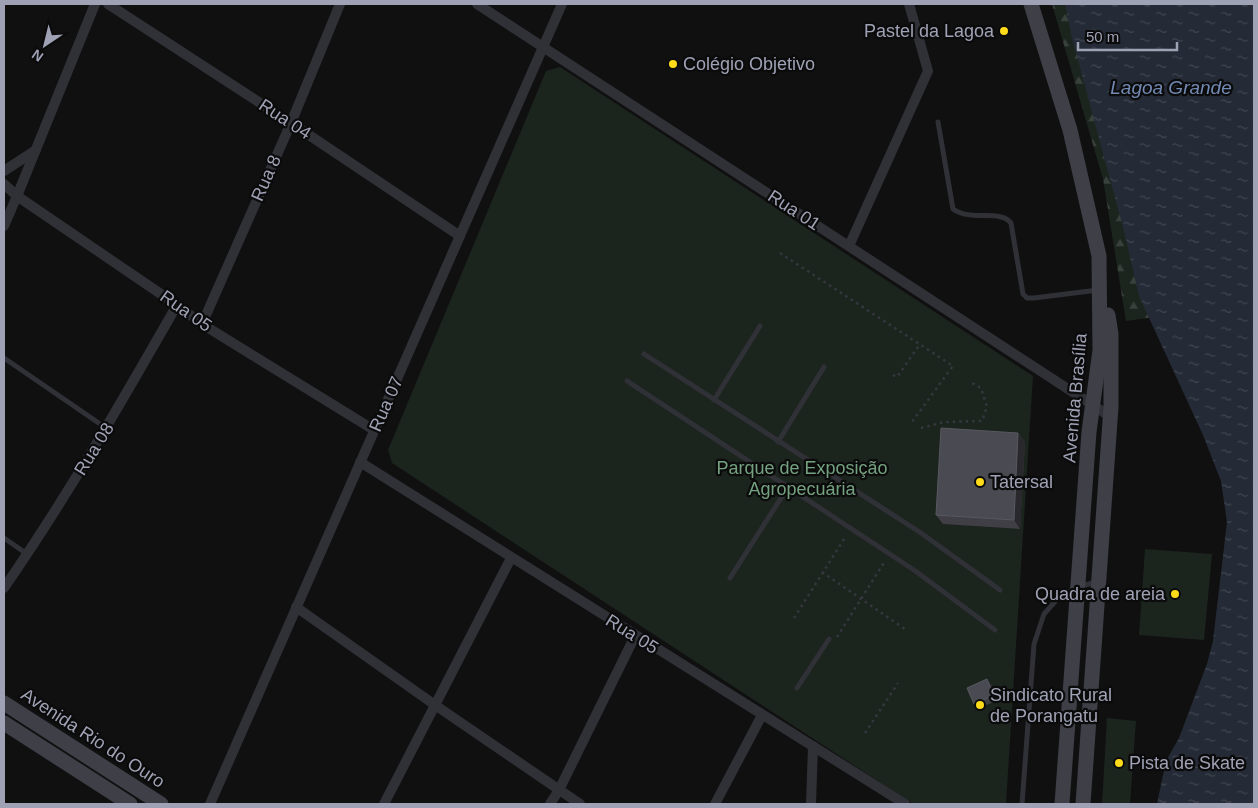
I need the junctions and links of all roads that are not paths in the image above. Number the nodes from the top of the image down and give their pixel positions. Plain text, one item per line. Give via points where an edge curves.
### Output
1 (95, 4) edge
2 (108, 4) edge
3 (340, 4) edge
4 (477, 4) edge
5 (562, 4) edge
6 (909, 4) edge
7 (1032, 4) edge
8 (543, 47) junction
9 (938, 122) dead end
10 (291, 123) junction
11 (36, 150) junction
12 (4, 171) edge
13 (4, 184) edge
14 (17, 196) junction
15 (4, 226) edge
16 (460, 236) junction
17 (849, 246) junction
18 (1103, 289) junction
19 (177, 305) junction
20 (202, 324) junction
21 (760, 326) dead end
22 (644, 354) dead end
23 (4, 358) edge
24 (824, 367) dead end
25 (627, 381) dead end
26 (714, 400) junction
27 (1092, 406) junction
28 (1111, 412) junction
29 (106, 429) junction
30 (374, 430) junction
31 (1089, 432) junction
32 (1109, 440) junction
33 (778, 442) junction
34 (360, 462) junction
35 (788, 487) junction
36 (1083, 524) junction
37 (1103, 526) junction
38 (4, 538) edge
39 (27, 554) junction
40 (511, 558) junction
41 (730, 578) dead end
42 (1098, 581) junction
43 (1078, 587) junction
44 (4, 588) edge
45 (1000, 590) dead end
46 (296, 607) junction
47 (996, 630) dead end
48 (635, 636) junction
49 (831, 641) road end
50 (1071, 677) junction
51 (1092, 681) junction
52 (797, 688) dead end
53 (4, 703) edge
54 (435, 705) junction
55 (762, 715) junction
56 (4, 723) edge
57 (813, 746) junction
58 (559, 790) junction
59 (130, 804) edge
60 (161, 804) edge
61 (210, 804) edge
62 (384, 804) edge
63 (550, 804) edge
64 (580, 804) edge
65 (715, 804) edge
66 (811, 804) edge
67 (904, 804) edge
68 (1022, 804) edge
69 (1062, 804) edge
70 (1083, 804) edge

1 - 11 street
2 - 10 street, Rua 04
3 - 10 street, Rua 8
4 - 8 street, Rua 01
5 - 8 street, Rua 07
6 - 17 street via 928,71
7 - 18 main road via 1070,130 1099,256
8 - 16 street, Rua 07
8 - 17 street, Rua 01
9 - 18 lane via 953,210 970,216 1008,218 1022,294 1034,298
10 - 16 street, Rua 04
10 - 20 street, Rua 8
11 - 12 street
11 - 14 street
13 - 14 street, Rua 05
14 - 15 street
14 - 19 street, Rua 05
16 - 30 street, Rua 07
17 - 27 street, Rua 01
18 - 27 main road, Avenida Brasília via 1100,350
18 - 28 main road via 1111,334
19 - 20 street, Rua 05
19 - 29 street, Rua 08
20 - 30 street, Rua 05
21 - 26 lane
22 - 26 lane
23 - 29 lane
24 - 33 lane
25 - 35 lane
26 - 33 lane
27 - 28 street, Rua 01
27 - 31 main road, Avenida Brasília
28 - 32 main road
29 - 39 street, Rua 08
30 - 34 street, Rua 07
31 - 32 main road
31 - 36 main road, Avenida Brasília
32 - 37 main road
33 - 45 lane via 921,533
34 - 40 street, Rua 05
34 - 46 street, Rua 07
35 - 41 lane
35 - 47 lane via 890,554
36 - 37 main road
36 - 43 main road, Avenida Brasília
37 - 42 main road
38 - 39 lane
39 - 44 street, Rua 08
40 - 48 street, Rua 05
40 - 54 street
42 - 43 lane
42 - 51 main road
43 - 50 main road, Avenida Brasília
43 - 68 lane via 1060,596 1044,614 1034,644
46 - 54 street
46 - 61 street, Rua 07
48 - 55 street, Rua 05
48 - 58 street
49 - 52 lane
50 - 51 main road
50 - 69 main road, Avenida Brasília
51 - 70 main road
53 - 60 main road, Avenida Rio do Ouro
54 - 58 street
54 - 62 street
55 - 57 street, Rua 05
55 - 65 street
56 - 59 main road, Avenida Rio do Ouro
57 - 66 street
57 - 67 street, Rua 05
58 - 63 street
58 - 64 street

